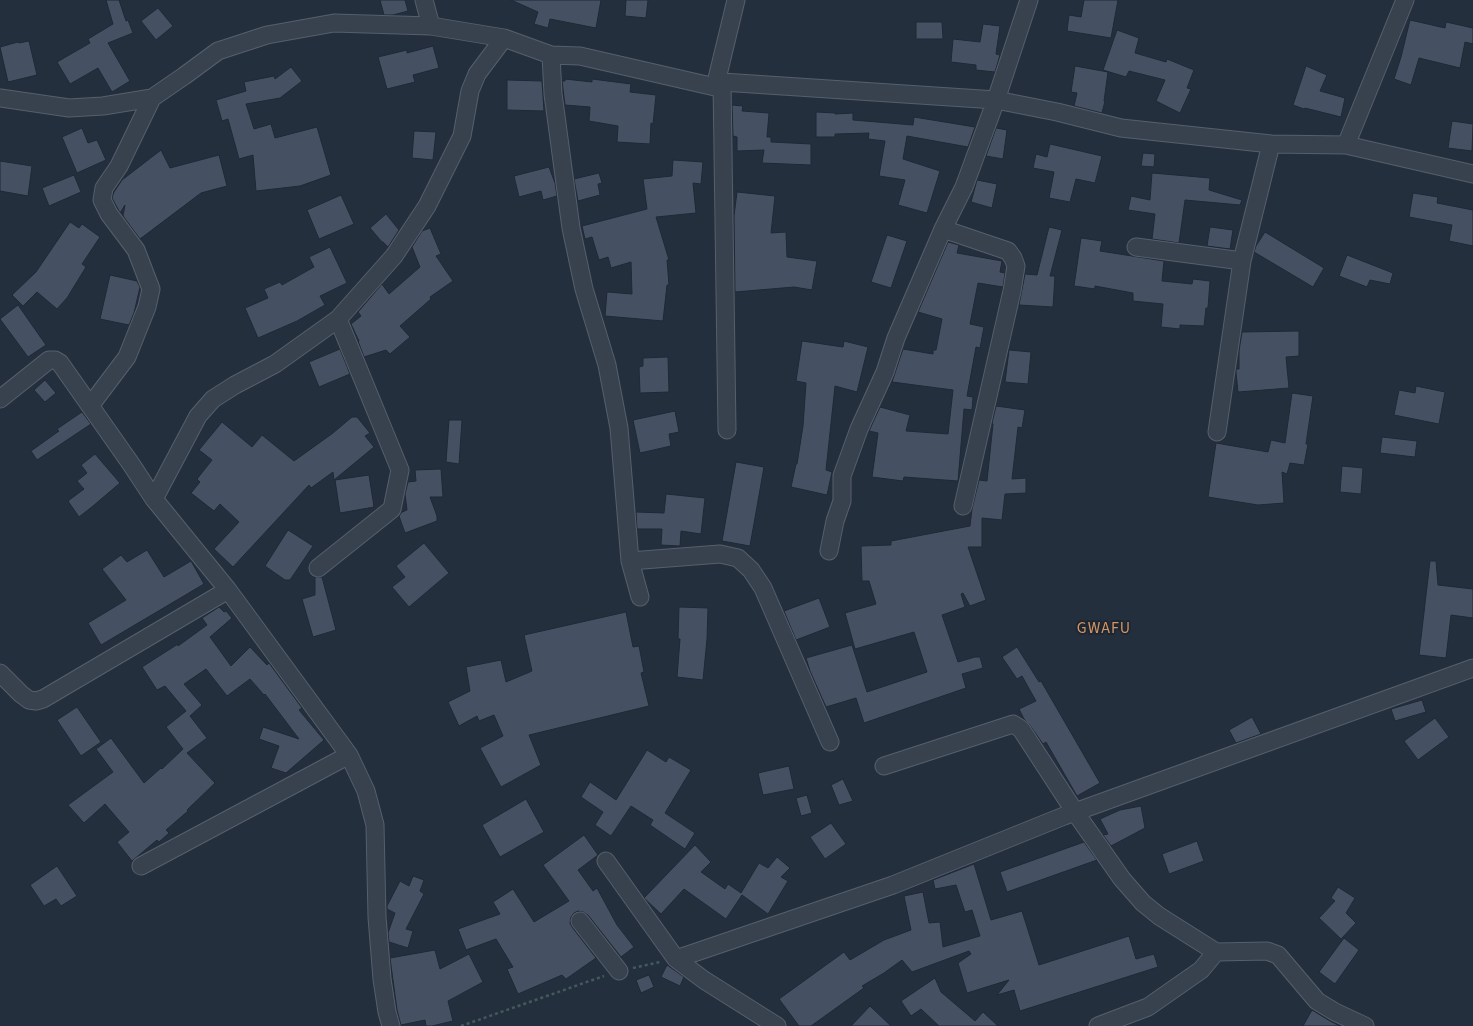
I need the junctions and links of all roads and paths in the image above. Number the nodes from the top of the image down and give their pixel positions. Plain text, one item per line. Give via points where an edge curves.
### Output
1 (424, 0) edge
2 (736, 0) edge
3 (1030, 0) edge
4 (1405, 0) edge
5 (431, 26) junction
6 (504, 38) junction
7 (551, 55) junction
8 (718, 84) junction
9 (0, 98) edge
10 (152, 98) junction
11 (996, 100) junction
12 (1271, 144) junction
13 (1346, 145) junction
14 (1473, 174) edge
15 (943, 229) junction
16 (1136, 247) dead end
17 (1242, 262) junction
18 (338, 319) junction
19 (0, 399) edge
20 (90, 406) junction
21 (727, 430) dead end
22 (1217, 432) dead end
23 (154, 499) junction
24 (963, 506) dead end
25 (829, 550) dead end
26 (630, 561) junction
27 (318, 568) dead end
28 (228, 590) junction
29 (640, 597) dead end
30 (1473, 668) edge
31 (0, 673) edge
32 (830, 742) dead end
33 (349, 755) junction
34 (884, 766) dead end
35 (1075, 812) junction
36 (606, 861) dead end
37 (141, 866) dead end
38 (580, 921) dead end
39 (1216, 952) junction
40 (676, 959) junction
41 (619, 971) junction
42 (391, 1026) edge
43 (460, 1026) edge
44 (776, 1026) edge
45 (1098, 1026) edge
46 (1365, 1026) edge

1 - 5 street
2 - 8 street
3 - 11 street
4 - 13 street
5 - 6 street
5 - 10 street via 334,23 267,35 218,51
6 - 7 street
6 - 18 street via 476,74 470,91 462,136 427,206 394,256
7 - 8 street via 580,56
7 - 26 street via 554,101 571,228 584,289 607,366 619,428
8 - 11 street
8 - 21 street
9 - 10 street via 69,108
10 - 20 street via 119,166 104,188 102,200 109,214 136,250 151,289 147,307 127,357
11 - 12 street via 1121,128
11 - 15 street via 964,187
12 - 13 street
12 - 17 street
13 - 14 street
15 - 24 street via 1008,251 1016,266
15 - 25 street via 896,338 885,372 859,429 842,476 842,501
16 - 17 street
17 - 22 street
18 - 23 street via 275,364 213,399 198,416
18 - 27 street via 400,470 392,508
19 - 20 street via 49,360 55,360 60,363
20 - 23 street
23 - 28 street
26 - 29 street
26 - 32 street via 720,554 738,558 751,570 763,588
28 - 31 street via 43,699 29,700
28 - 33 street
30 - 35 street
33 - 37 street
33 - 42 street via 366,791 375,825 377,917 385,998
34 - 35 street via 1013,724 1021,728
35 - 39 street via 1143,903
35 - 40 street via 893,885
36 - 40 street
38 - 41 street
39 - 45 street via 1201,970 1148,1007
39 - 46 street via 1267,951 1278,955 1317,1001
40 - 41 path
40 - 44 street
41 - 43 path

